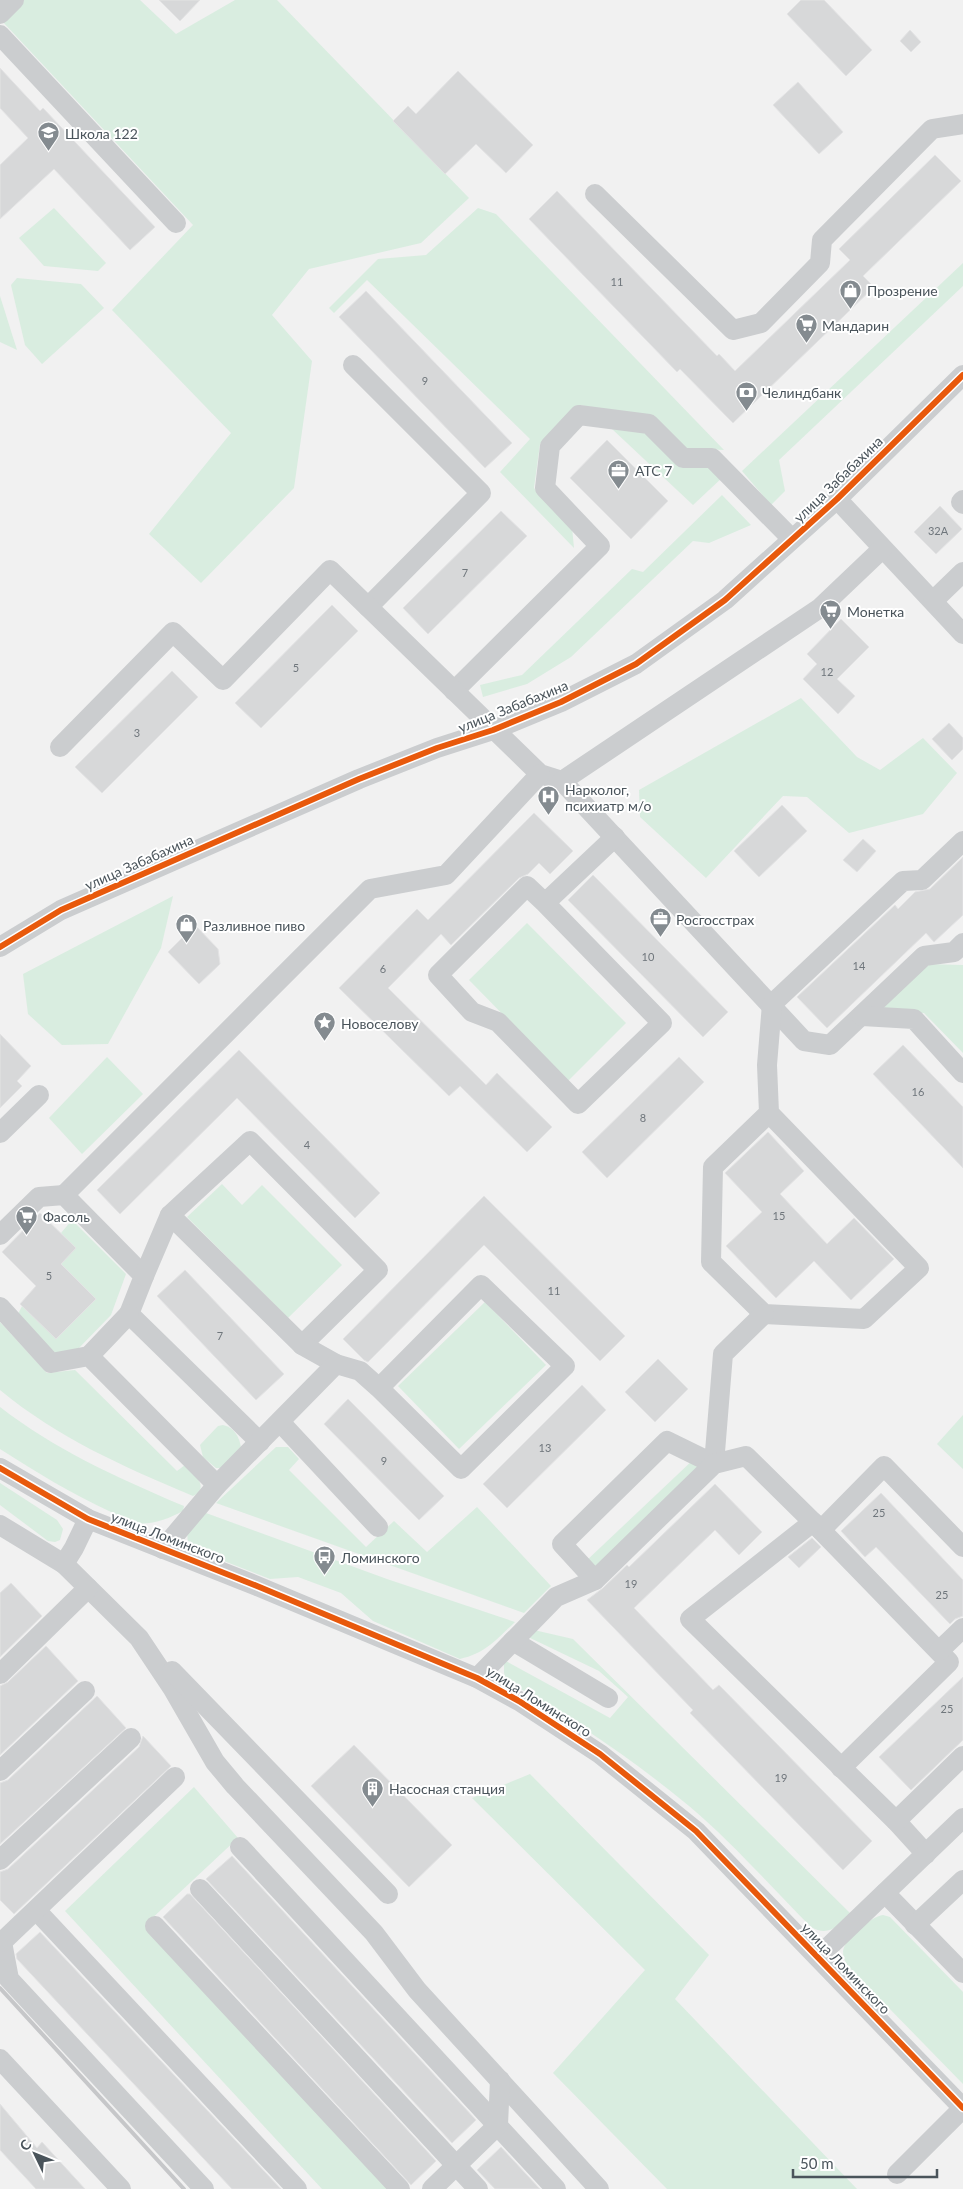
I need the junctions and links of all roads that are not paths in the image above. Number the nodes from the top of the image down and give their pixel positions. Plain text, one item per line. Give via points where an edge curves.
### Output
1 (14, 0) edge
2 (0, 14) edge
3 (0, 35) edge
4 (963, 124) edge
5 (595, 194) dead end
6 (176, 223) dead end
7 (353, 365) dead end
8 (963, 375) edge
9 (837, 499) junction
10 (963, 500) edge
11 (963, 504) edge
12 (792, 539) junction
13 (882, 549) junction
14 (963, 572) edge
15 (932, 601) junction
16 (368, 607) junction
17 (963, 634) edge
18 (454, 691) junction
19 (493, 730) junction
20 (60, 747) dead end
21 (540, 774) junction
22 (562, 781) junction
23 (615, 837) junction
24 (963, 841) edge
25 (545, 903) junction
26 (963, 943) edge
27 (0, 947) edge
28 (772, 1004) junction
29 (862, 1016) junction
30 (963, 1073) edge
31 (39, 1095) dead end
32 (769, 1113) junction
33 (0, 1133) edge
34 (64, 1194) junction
35 (170, 1215) junction
36 (0, 1235) edge
37 (144, 1276) junction
38 (0, 1307) edge
39 (129, 1314) junction
40 (764, 1314) junction
41 (302, 1345) junction
42 (89, 1356) junction
43 (336, 1364) junction
44 (379, 1388) junction
45 (280, 1422) junction
46 (260, 1442) junction
47 (714, 1464) junction
48 (0, 1468) edge
49 (217, 1485) junction
50 (88, 1519) junction
51 (0, 1526) edge
52 (378, 1526) dead end
53 (817, 1526) junction
54 (963, 1547) edge
55 (163, 1549) junction
56 (64, 1564) junction
57 (595, 1580) junction
58 (88, 1588) junction
59 (963, 1628) edge
60 (139, 1638) junction
61 (513, 1642) junction
62 (939, 1651) junction
63 (0, 1674) edge
64 (477, 1678) junction
65 (85, 1690) dead end
66 (608, 1698) dead end
67 (131, 1738) dead end
68 (963, 1756) edge
69 (842, 1768) junction
70 (0, 1771) edge
71 (174, 1777) dead end
72 (963, 1818) edge
73 (896, 1821) junction
74 (240, 1847) dead end
75 (926, 1854) junction
76 (0, 1860) edge
77 (963, 1880) edge
78 (200, 1889) dead end
79 (885, 1893) junction
80 (388, 1894) dead end
81 (36, 1910) junction
82 (915, 1924) junction
83 (155, 1926) dead end
84 (1, 1941) edge
85 (818, 1957) junction
86 (963, 1973) edge
87 (458, 2035) junction
88 (0, 2059) edge
89 (436, 2059) junction
90 (500, 2080) junction
91 (963, 2108) edge
92 (498, 2125) junction
93 (457, 2166) junction
94 (897, 2174) dead end
95 (121, 2189) edge
96 (204, 2189) edge
97 (297, 2189) edge
98 (400, 2189) edge
99 (432, 2189) edge
100 (478, 2189) edge
101 (556, 2189) edge
102 (599, 2189) edge

1 - 2 street
3 - 6 street
4 - 5 street via 932,128 822,240 820,263 761,323 732,330
7 - 16 street via 481,493
8 - 9 street, улица Забабахина
9 - 12 street, улица Забабахина
9 - 13 street
10 - 11 street
12 - 18 street via 712,458 683,458 649,424 579,416 550,446 545,488 600,546
12 - 19 street, улица Забабахина via 725,600 636,664 561,702
13 - 15 street
13 - 22 street via 820,608
14 - 15 street
15 - 17 street
16 - 18 street
16 - 20 street via 330,570 223,680 173,632
18 - 19 street
19 - 21 street
19 - 27 street, улица Забабахина via 359,779 60,910
21 - 22 street
21 - 34 street via 446,875 370,889
22 - 23 street
23 - 25 street
23 - 28 street
24 - 28 street via 922,880 903,881
25 - 25 street via 526,886 438,975 472,1012 498,1022 578,1104 662,1023
26 - 29 street via 954,952 924,956
28 - 29 street via 804,1041 830,1045
28 - 32 street via 767,1065
29 - 30 street via 914,1019
31 - 33 street
32 - 40 street via 713,1166 711,1262
32 - 40 street via 919,1268 864,1319
34 - 36 street via 39,1197
34 - 37 street
35 - 37 street
35 - 41 street
35 - 41 street via 250,1141 378,1270
37 - 39 street
38 - 42 street via 51,1364
39 - 42 street
39 - 46 street
40 - 47 street via 723,1354
41 - 43 street
42 - 49 street
43 - 44 street via 360,1371
43 - 45 street
44 - 44 street via 461,1469 565,1366 481,1285
45 - 46 street
45 - 52 street
46 - 49 street
47 - 53 street via 746,1456
47 - 57 street
47 - 57 street via 667,1441 562,1544
48 - 50 street, улица Ломинского
49 - 55 street
50 - 55 street, улица Ломинского
50 - 56 street
51 - 56 street
53 - 54 street via 884,1466
53 - 62 street
53 - 69 street via 690,1619
55 - 64 street, улица Ломинского
56 - 58 street
57 - 61 street via 556,1597
58 - 60 street
58 - 63 street
59 - 62 street
60 - 80 street
60 - 87 street via 173,1688 215,1762 374,1933 417,1990
61 - 64 street
61 - 66 street
62 - 69 street via 949,1662
64 - 85 street, улица Ломинского via 519,1701 600,1754 688,1825
65 - 70 street
67 - 76 street
68 - 73 street
69 - 73 street
71 - 81 street
72 - 75 street
73 - 75 street
74 - 89 street
75 - 79 street
77 - 82 street
78 - 93 street
79 - 82 street
79 - 85 street
81 - 84 street
81 - 97 street
82 - 86 street
83 - 98 street
84 - 96 street via 8,1979
85 - 91 street, улица Ломинского
87 - 89 street
87 - 90 street
88 - 95 street
89 - 92 street
90 - 92 street
90 - 102 street
91 - 94 street
92 - 93 street
92 - 101 street
93 - 99 street
93 - 100 street

